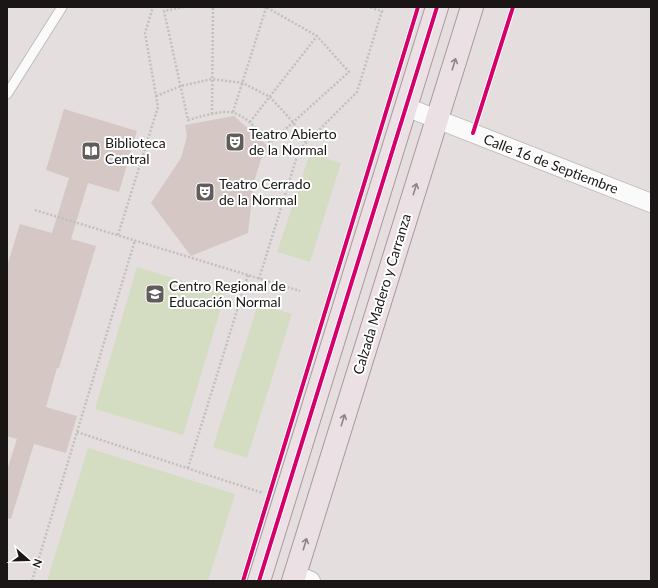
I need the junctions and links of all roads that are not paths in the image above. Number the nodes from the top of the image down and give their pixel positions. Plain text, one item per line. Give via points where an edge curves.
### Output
1 (62, 7) edge
2 (437, 7) edge
3 (472, 7) edge
4 (7, 94) edge
5 (406, 107) junction
6 (437, 119) junction
7 (651, 203) edge
8 (300, 579) edge
9 (259, 581) edge

1 - 4 lane
2 - 5 main road
6 -> 3 main road, Calzada Madero y Carranza
5 - 6 street, Calle 16 de Septiembre
5 - 9 main road
6 - 7 street, Calle 16 de Septiembre
8 -> 6 main road, Calzada Madero y Carranza

